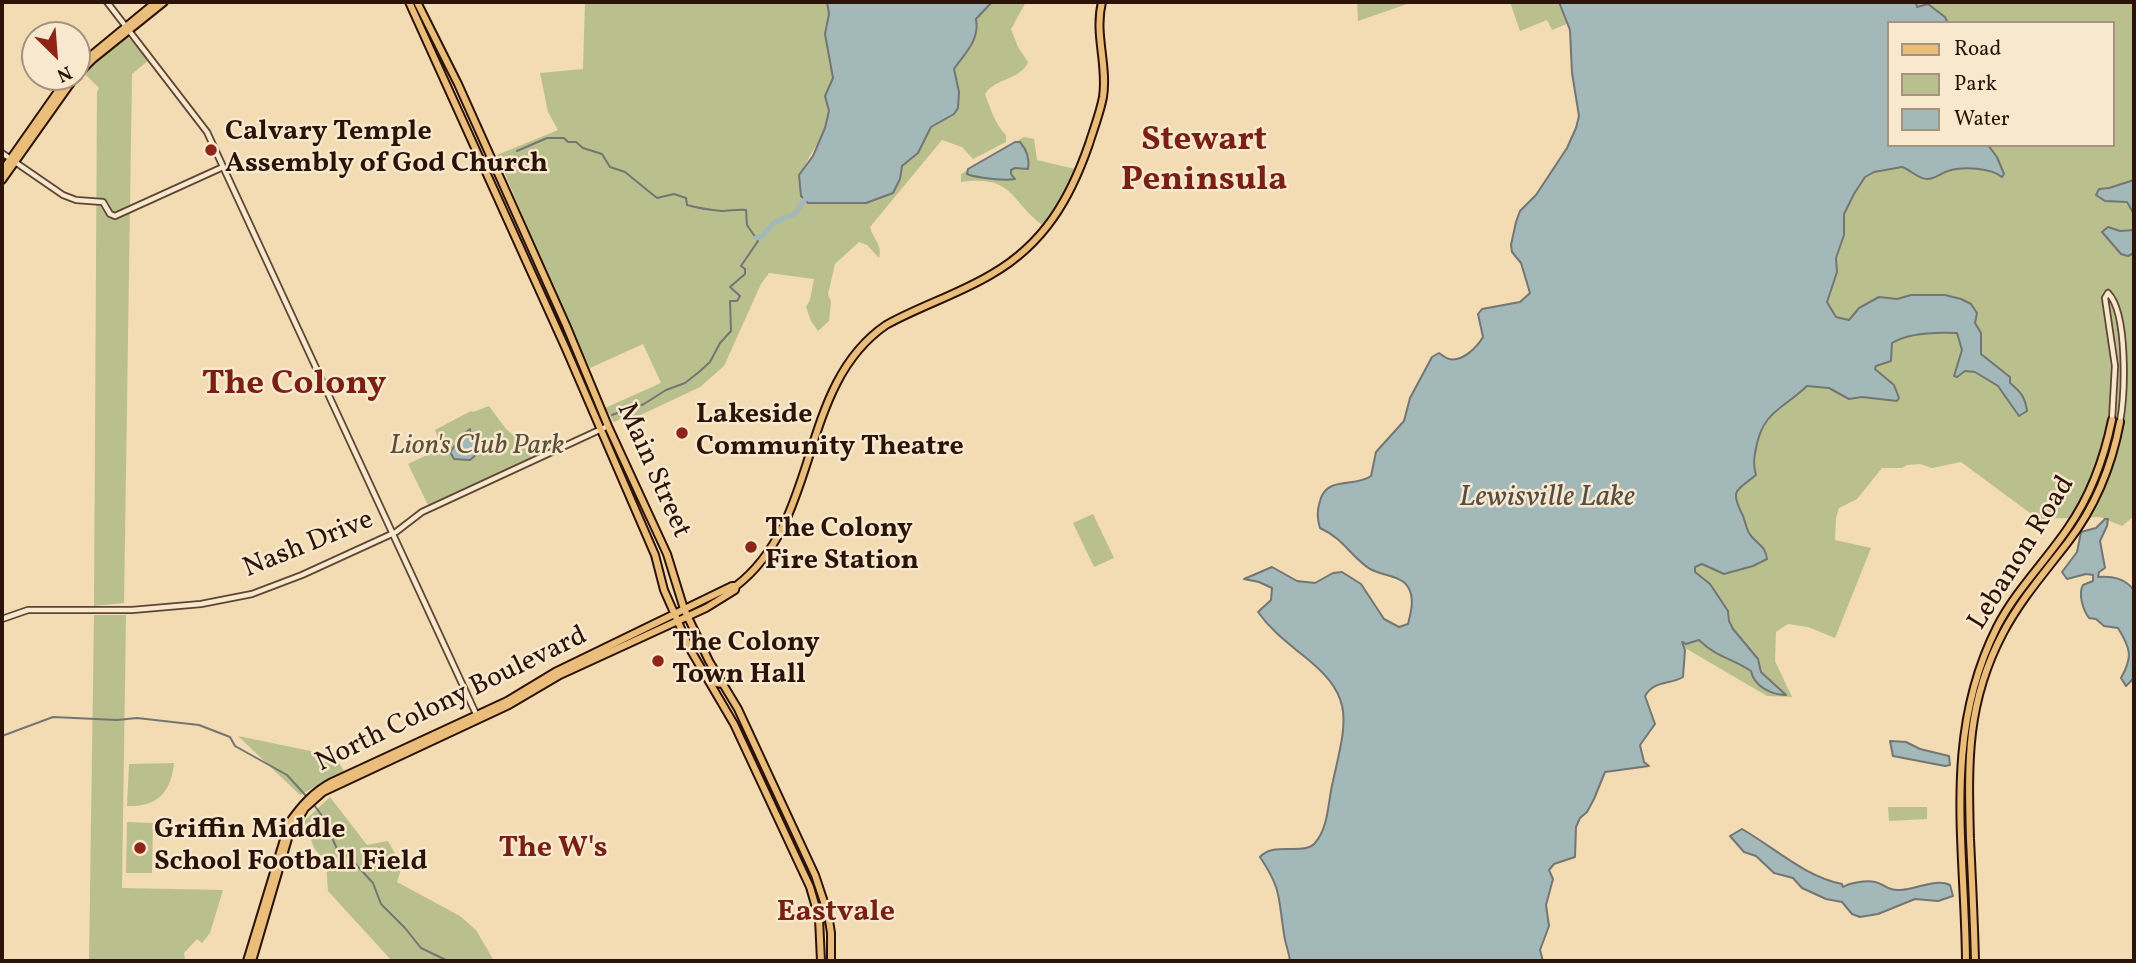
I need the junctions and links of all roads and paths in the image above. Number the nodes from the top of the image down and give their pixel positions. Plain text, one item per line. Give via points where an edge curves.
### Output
1 (107, 2) edge
2 (156, 2) edge
3 (164, 2) edge
4 (409, 2) edge
5 (417, 2) edge
6 (1102, 2) edge
7 (128, 27) junction
8 (91, 56) edge
9 (91, 62) edge
10 (59, 91) edge
11 (65, 91) edge
12 (2, 153) edge
13 (13, 161) junction
14 (223, 167) junction
15 (2, 171) edge
16 (2, 180) edge
17 (566, 325) junction
18 (557, 329) junction
19 (2122, 346) junction
20 (2114, 347) junction
21 (2116, 421) junction
22 (608, 426) junction
23 (599, 430) junction
24 (393, 534) junction
25 (736, 586) junction
26 (684, 608) junction
27 (674, 613) junction
28 (688, 617) junction
29 (2, 619) edge
30 (678, 622) junction
31 (702, 670) junction
32 (723, 684) junction
33 (477, 718) junction
34 (249, 961) edge
35 (821, 961) edge
36 (831, 961) edge
37 (1966, 961) edge
38 (1975, 961) edge

1 - 7 street
2 - 7 main road
3 - 7 main road
4 - 18 main road, Main Street
5 - 17 main road, Main Street
6 - 25 main road, North Colony Boulevard via 1100,110 1082,165 1060,210 1030,246 1001,268 886,325 853,356 833,390 779,537 760,564
7 - 8 main road
7 - 9 main road
7 - 14 street via 208,132
10 - 13 main road
11 - 13 main road
12 - 13 street
13 - 14 street via 63,195 103,202 115,216
13 - 15 main road
13 - 16 main road
14 - 24 street
17 - 18 main road
17 - 22 main road, Main Street
18 - 23 main road, Main Street
19 - 20 street
19 - 20 street, Lebanon Road via 2115,304 2108,293 2105,298
19 - 21 street, Lebanon Road via 2124,390
20 - 21 street, Lebanon Road
21 - 37 main road, Lebanon Road via 2084,503 2010,604 1973,685 1960,774
21 - 38 main road, Lebanon Road via 2112,456 2101,487 2069,541 2018,607 1979,694 1968,758
22 - 23 street, Nash Drive
22 - 26 main road, Main Street via 667,554
23 - 24 street, Nash Drive via 422,512
23 - 27 main road, Main Street via 655,555
24 - 29 street, Nash Drive via 282,583 235,598 132,610 28,610
24 - 33 street
25 - 26 main road, North Colony Boulevard
25 - 28 main road, North Colony Boulevard via 723,599
26 - 27 main road, North Colony Boulevard
26 - 28 main road, Main Street
27 - 30 main road, Main Street
27 - 33 main road, North Colony Boulevard via 555,672
28 - 30 main road, North Colony Boulevard
28 - 32 main road, Main Street
30 - 31 main road, Main Street
30 - 33 main road, North Colony Boulevard via 568,670
31 - 32 main road
31 - 35 main road, Main Street via 734,724 810,887 819,918
32 - 36 main road, Main Street via 822,892 831,933
33 - 34 main road, North Colony Boulevard via 332,782 307,800 283,838

